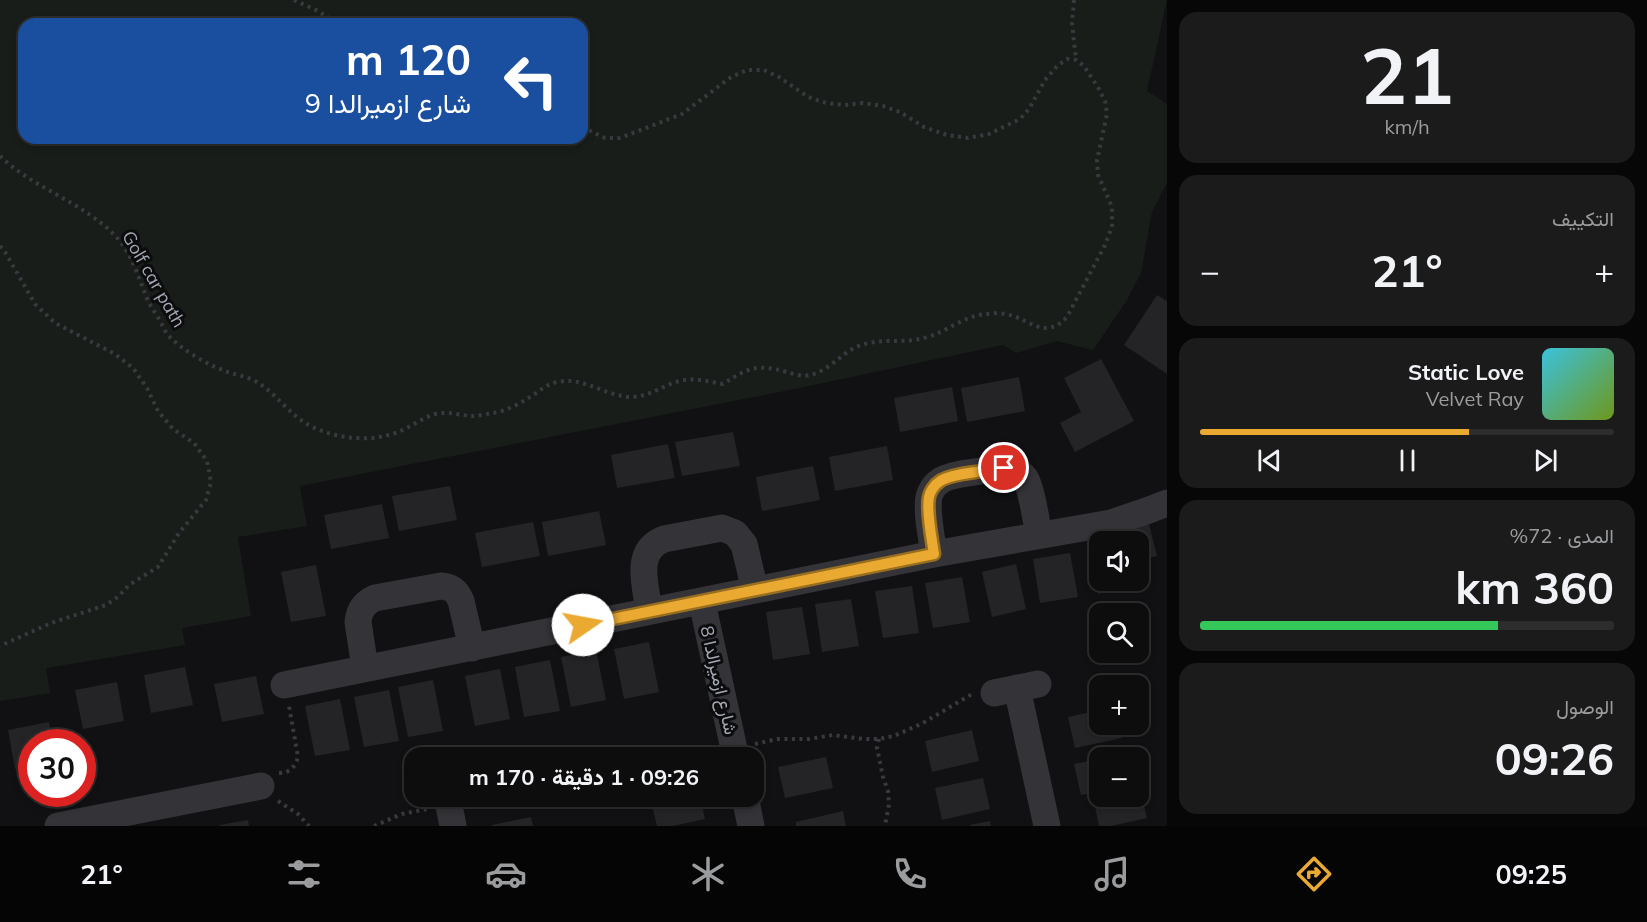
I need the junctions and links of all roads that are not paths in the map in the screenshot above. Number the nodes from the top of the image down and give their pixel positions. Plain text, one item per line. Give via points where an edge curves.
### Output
1 (1167, 502) edge
2 (1039, 535) junction
3 (934, 554) junction
4 (755, 590) junction
5 (702, 602) junction
6 (649, 611) junction
7 (472, 648) junction
8 (365, 668) junction
9 (284, 685) road end
10 (1016, 688) road end
11 (733, 747) edge
12 (261, 786) road end
13 (747, 807) edge
14 (152, 817) edge
15 (58, 826) edge
16 (751, 826) edge
17 (1047, 826) edge

1 - 2 street via 1111,523
2 - 3 street
2 - 3 street via 1028,487 1019,473 1004,468 948,477 939,481 929,497
3 - 4 street
4 - 5 street
4 - 6 street via 744,544 735,533 722,528 664,538 655,542 644,557
5 - 6 street
5 - 11 street, شارع ازميرالدا 8
6 - 7 street
7 - 8 street
7 - 8 street via 459,595 448,586 375,598 359,614
8 - 9 street
10 - 17 street
12 - 14 street
13 - 16 street
14 - 15 street

